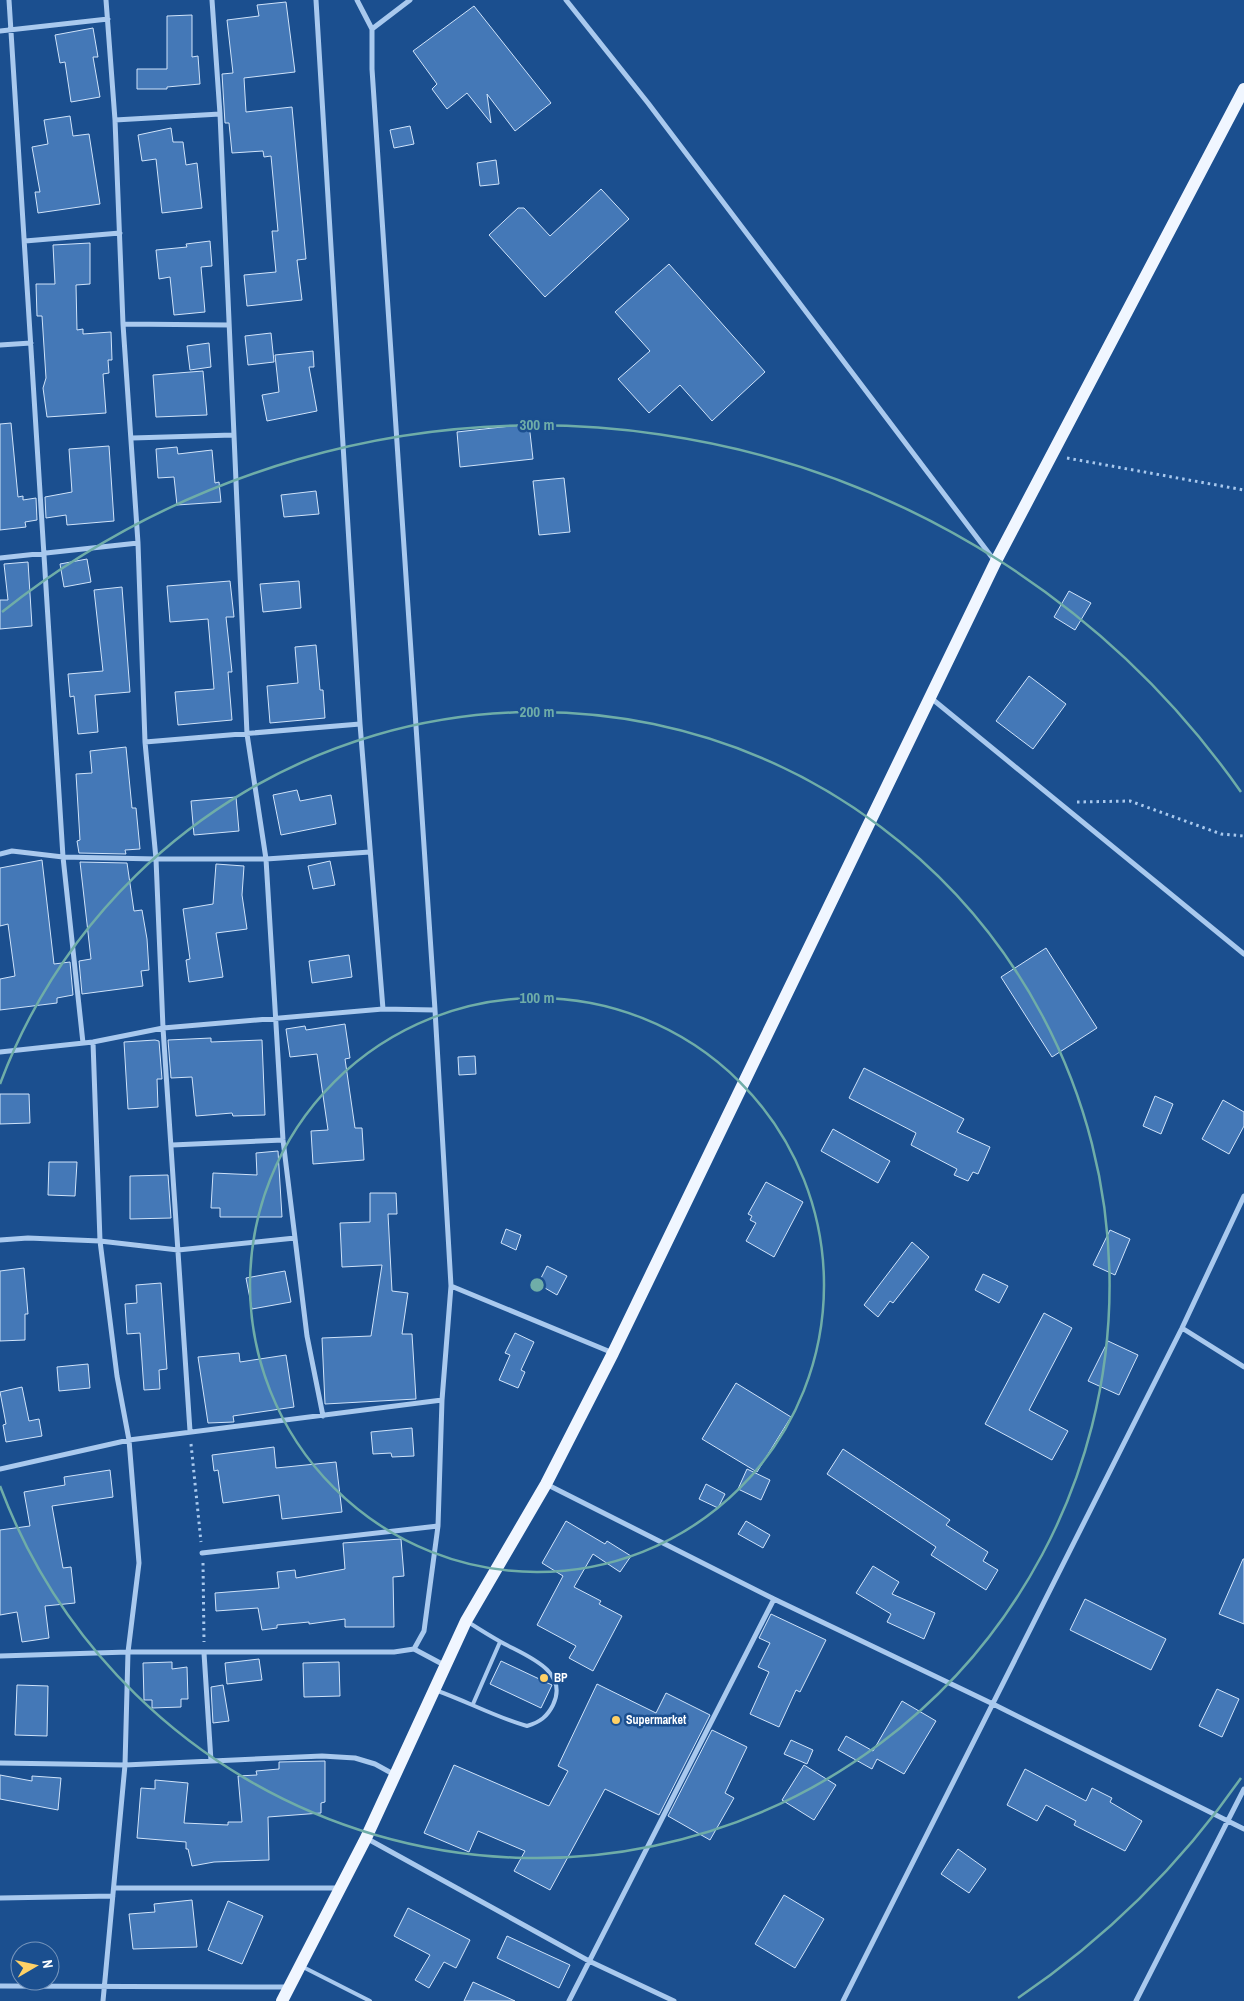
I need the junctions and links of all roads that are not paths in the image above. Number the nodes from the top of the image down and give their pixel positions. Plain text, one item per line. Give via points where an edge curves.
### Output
1 (9, 0) edge
2 (106, 0) edge
3 (212, 0) edge
4 (316, 0) edge
5 (357, 0) edge
6 (410, 0) edge
7 (566, 0) edge
8 (108, 18) junction
9 (372, 29) junction
10 (12, 30) junction
11 (0, 31) edge
12 (1244, 89) edge
13 (220, 114) junction
14 (115, 120) junction
15 (120, 233) junction
16 (25, 241) junction
17 (123, 324) junction
18 (228, 325) junction
19 (31, 343) junction
20 (0, 345) edge
21 (233, 434) junction
22 (132, 438) junction
23 (138, 543) junction
24 (44, 554) junction
25 (0, 558) edge
26 (996, 561) junction
27 (929, 696) junction
28 (360, 724) junction
29 (247, 734) junction
30 (145, 742) junction
31 (370, 852) junction
32 (0, 854) edge
33 (63, 857) junction
34 (156, 859) junction
35 (266, 859) junction
36 (1244, 954) edge
37 (382, 1010) junction
38 (435, 1010) junction
39 (277, 1019) junction
40 (163, 1028) junction
41 (93, 1042) junction
42 (83, 1043) junction
43 (0, 1052) edge
44 (283, 1140) junction
45 (172, 1145) junction
46 (1244, 1196) edge
47 (295, 1238) junction
48 (0, 1240) edge
49 (100, 1241) junction
50 (178, 1250) junction
51 (451, 1286) junction
52 (1182, 1328) junction
53 (614, 1353) junction
54 (1244, 1367) edge
55 (442, 1400) junction
56 (322, 1416) junction
57 (190, 1431) junction
58 (129, 1440) junction
59 (0, 1469) edge
60 (546, 1484) junction
61 (438, 1526) junction
62 (202, 1553) dead end
63 (774, 1599) junction
64 (466, 1621) junction
65 (500, 1642) junction
66 (414, 1649) junction
67 (128, 1652) junction
68 (204, 1653) junction
69 (0, 1656) edge
70 (444, 1665) junction
71 (433, 1690) junction
72 (473, 1704) junction
73 (993, 1704) junction
74 (211, 1761) junction
75 (0, 1763) edge
76 (125, 1765) junction
77 (396, 1775) junction
78 (1244, 1789) edge
79 (1228, 1822) junction
80 (1244, 1830) edge
81 (366, 1838) junction
82 (114, 1888) junction
83 (340, 1888) junction
84 (113, 1896) junction
85 (0, 1898) edge
86 (590, 1961) junction
87 (299, 1964) junction
88 (0, 1986) edge
89 (104, 1987) junction
90 (289, 1987) junction
91 (103, 2001) edge
92 (282, 2001) edge
93 (370, 2001) edge
94 (569, 2001) edge
95 (674, 2001) edge
96 (844, 2001) edge
97 (1136, 2001) edge

1 - 10 street
2 - 8 street
3 - 13 street
4 - 28 street
5 - 9 street
6 - 9 street
7 - 26 street
8 - 10 street
8 - 14 street
9 - 38 street
10 - 11 street
10 - 16 street
12 - 26 main road
13 - 14 street
13 - 18 street
14 - 15 street
15 - 16 street
15 - 17 street
16 - 19 street
17 - 18 street
17 - 22 street
18 - 21 street
19 - 20 street
19 - 24 street
21 - 22 street
21 - 29 street
22 - 23 street
23 - 24 street
23 - 30 street
24 - 25 street
24 - 33 street
26 - 27 main road
27 - 36 street
27 - 53 main road
28 - 29 street
28 - 31 street
29 - 30 street
29 - 35 street
30 - 34 street
31 - 35 street
31 - 37 street
32 - 33 street via 12,851
33 - 34 street
33 - 42 street
34 - 35 street
34 - 40 street
35 - 39 street
37 - 38 street
37 - 39 street
38 - 51 street
39 - 40 street
39 - 44 street
40 - 41 street
40 - 45 street
41 - 42 street
41 - 49 street
42 - 43 street
44 - 45 street
44 - 47 street
45 - 50 street
46 - 52 street
47 - 50 street
47 - 56 street via 307,1336
48 - 49 street
49 - 50 street
49 - 58 street via 117,1376
50 - 57 street
51 - 53 street
51 - 55 street
52 - 54 street
52 - 73 street
53 - 60 main road
55 - 56 street
55 - 61 street
56 - 57 street
57 - 58 street
58 - 59 street
58 - 67 street via 139,1563
60 - 63 street
60 - 64 main road
61 - 62 street
61 - 66 street via 424,1632
63 - 73 street
63 - 86 street
64 - 65 lane
64 - 70 main road
65 - 72 lane
65 - 72 lane via 538,1662 552,1674 557,1684 554,1703 543,1719 527,1726 499,1718
66 - 68 street via 394,1652
66 - 70 street
67 - 68 street
67 - 69 street
67 - 76 street
68 - 74 street
70 - 71 main road
71 - 72 lane
71 - 77 main road
73 - 79 street
73 - 96 street
74 - 76 street
74 - 77 street via 322,1756 355,1758
75 - 76 street
76 - 82 street
77 - 81 main road
78 - 79 street
79 - 80 street
79 - 97 street
81 - 83 main road
81 - 86 street
82 - 83 street
82 - 84 street
83 - 87 main road
84 - 85 street
84 - 89 street
86 - 94 street
86 - 95 street
87 - 90 main road
87 - 93 lane
88 - 89 street
89 - 90 street
89 - 91 street
90 - 92 main road

